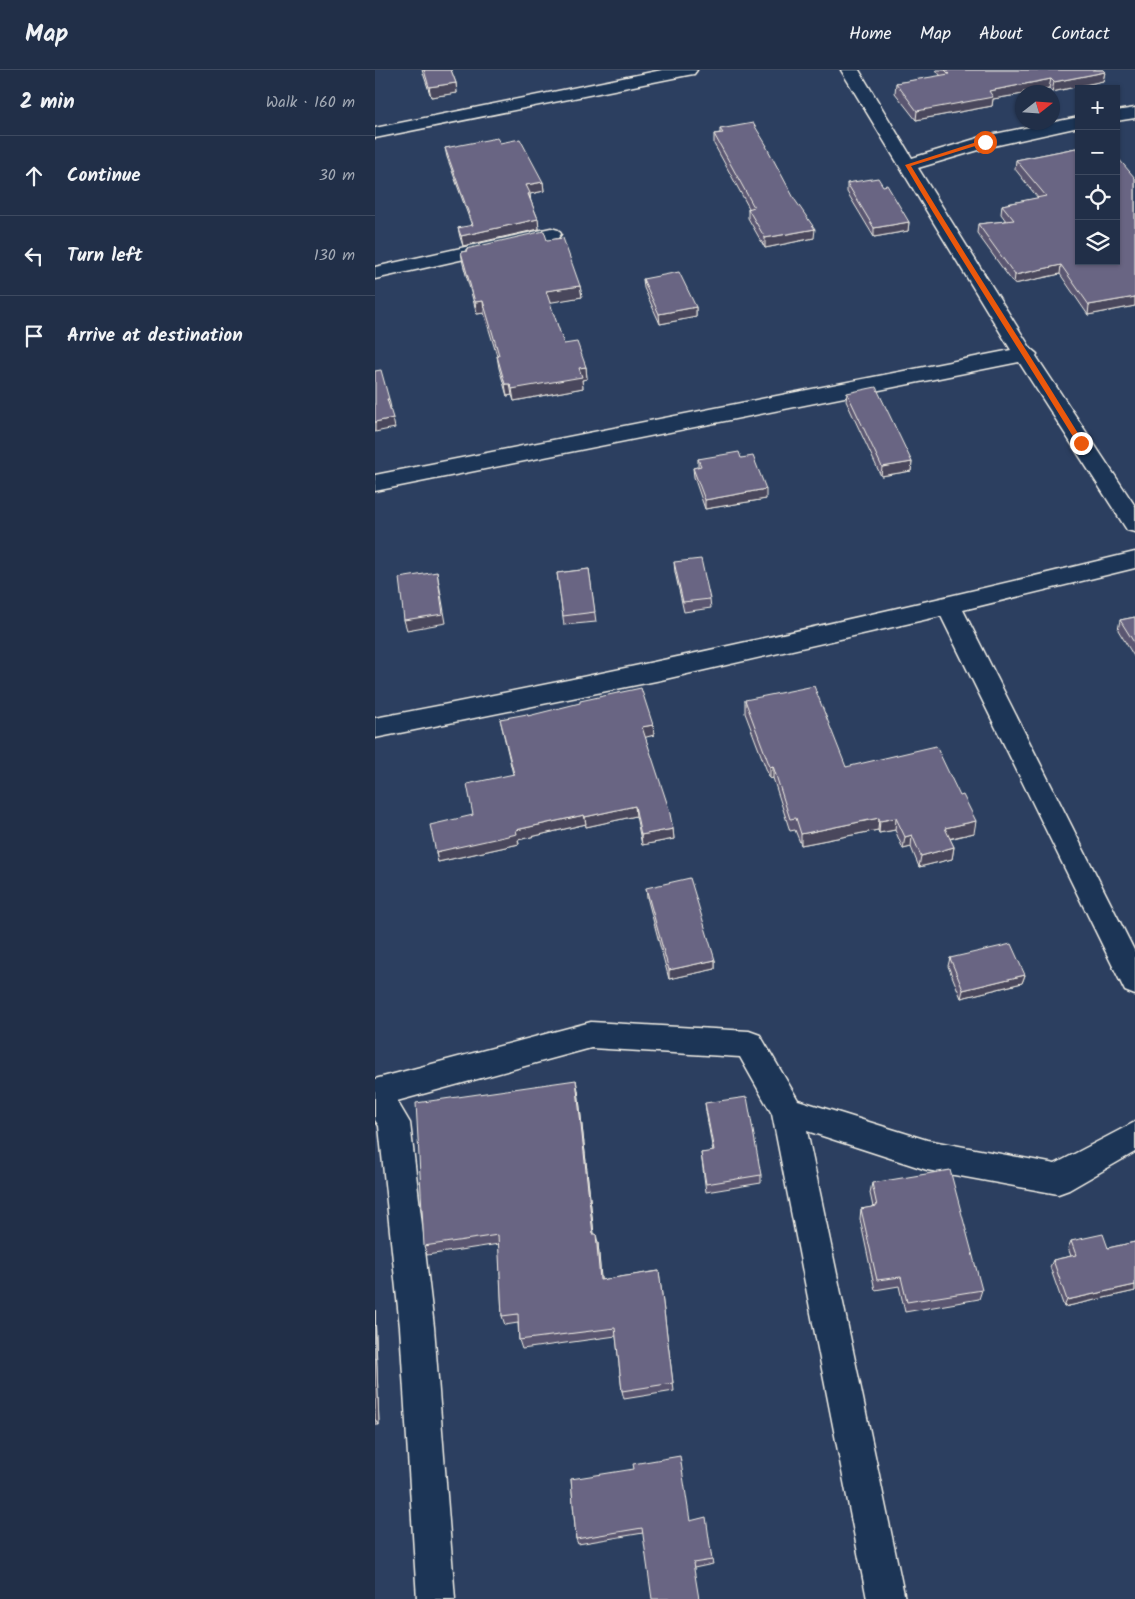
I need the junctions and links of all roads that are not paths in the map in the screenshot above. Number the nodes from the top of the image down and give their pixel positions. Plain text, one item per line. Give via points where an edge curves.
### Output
1 (689, 70) edge
2 (850, 70) edge
3 (375, 113) edge
4 (1135, 113) edge
5 (1120, 115) edge
6 (1075, 123) edge
7 (377, 132) edge
8 (907, 165) junction
9 (551, 234) dead end
10 (375, 273) edge
11 (1026, 354) junction
12 (375, 483) edge
13 (1135, 524) edge
14 (1135, 560) edge
15 (949, 606) junction
16 (375, 728) edge
17 (1135, 982) edge
18 (375, 1093) edge
19 (375, 1100) edge
20 (787, 1111) junction
21 (1135, 1136) edge
22 (436, 1599) edge
23 (886, 1599) edge

1 - 7 street
2 - 8 street
3 - 7 street
4 - 5 street
6 - 8 street via 985,142
8 - 11 street
9 - 10 street
11 - 12 street
11 - 13 street
14 - 15 street
15 - 16 street via 529,700
15 - 17 street
18 - 20 street via 591,1034 749,1044
19 - 22 street via 393,1123 417,1327
20 - 21 street via 927,1155 1058,1179
20 - 23 street

